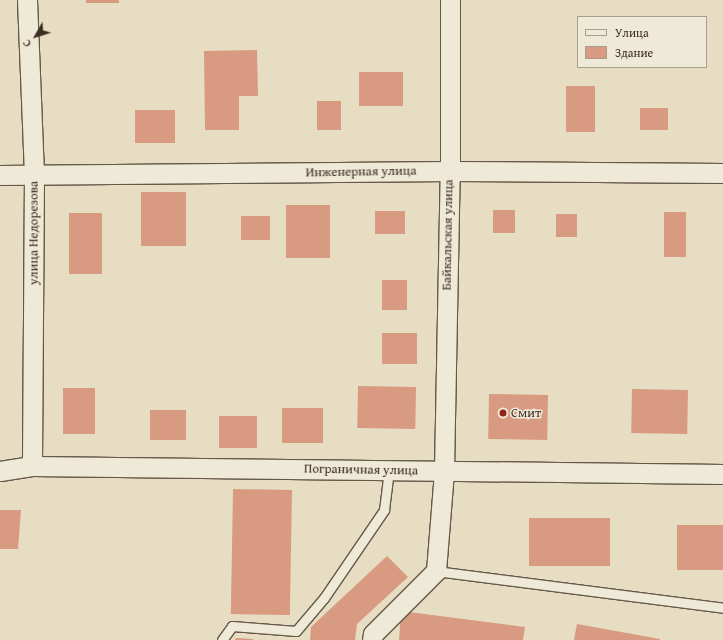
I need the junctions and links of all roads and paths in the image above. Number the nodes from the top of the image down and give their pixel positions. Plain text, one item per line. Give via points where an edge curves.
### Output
1 (27, 0) edge
2 (450, 0) edge
3 (450, 171) junction
4 (723, 173) edge
5 (0, 175) edge
6 (34, 175) junction
7 (32, 466) junction
8 (389, 470) junction
9 (0, 471) edge
10 (444, 471) junction
11 (723, 474) edge
12 (436, 571) junction
13 (723, 608) edge
14 (222, 640) edge
15 (372, 640) edge

1 - 6 street, улица Недорезова
2 - 3 street, Байкальская улица
3 - 4 street, Инженерная улица
3 - 6 street, Инженерная улица
3 - 10 street, Байкальская улица
5 - 6 street, Инженерная улица
6 - 7 street, улица Недорезова
7 - 8 street, Пограничная улица
7 - 9 street, Пограничная улица
8 - 10 street, Пограничная улица
8 - 14 lane via 384,510 324,598 296,631 232,626
10 - 11 street, Пограничная улица
10 - 12 street, Байкальская улица
12 - 13 lane
12 - 15 street via 374,634

